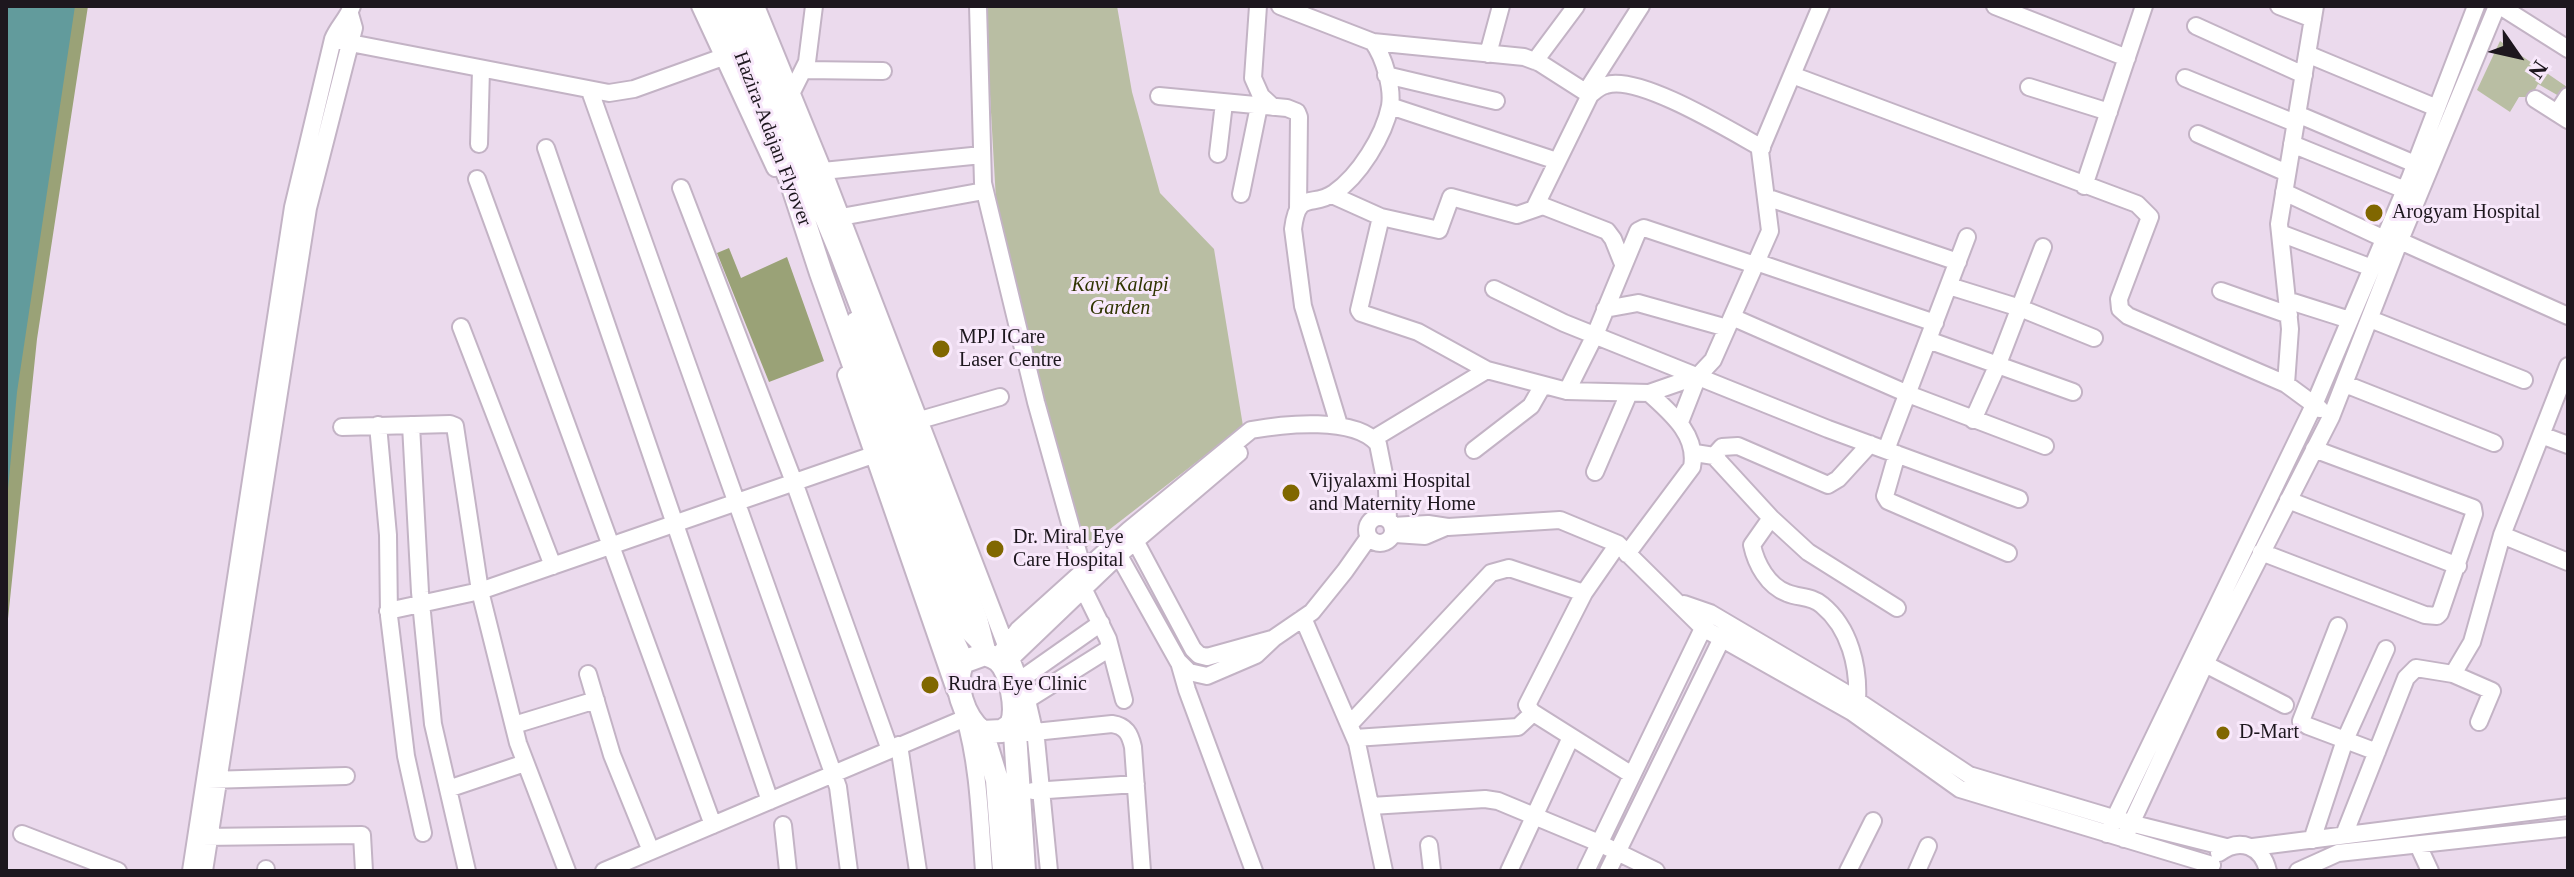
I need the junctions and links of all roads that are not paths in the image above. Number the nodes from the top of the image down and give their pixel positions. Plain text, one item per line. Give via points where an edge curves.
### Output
1 (700, 6) edge
2 (719, 6) edge
3 (738, 6) edge
4 (756, 6) edge
5 (814, 6) edge
6 (978, 6) edge
7 (1258, 6) edge
8 (1280, 6) edge
9 (1501, 6) edge
10 (1576, 6) edge
11 (1641, 6) edge
12 (1821, 6) edge
13 (1995, 6) edge
14 (2144, 6) edge
15 (2279, 6) edge
16 (2476, 6) edge
17 (2498, 6) edge
18 (351, 10) edge
19 (2314, 12) edge
20 (2196, 26) dead end
21 (333, 39) junction
22 (1373, 42) junction
23 (351, 43) junction
24 (2568, 49) edge
25 (1488, 54) junction
26 (2307, 54) junction
27 (723, 57) junction
28 (2127, 58) junction
29 (1535, 61) junction
30 (481, 69) junction
31 (804, 70) junction
32 (883, 71) dead end
33 (1386, 75) junction
34 (1792, 75) junction
35 (2304, 75) junction
36 (2185, 78) dead end
37 (2029, 87) dead end
38 (590, 91) junction
39 (1588, 93) junction
40 (791, 94) junction
41 (1159, 96) dead end
42 (2568, 96) edge
43 (2535, 99) dead end
44 (1496, 101) dead end
45 (1224, 103) junction
46 (1266, 106) junction
47 (1390, 106) junction
48 (2437, 108) junction
49 (2109, 112) junction
50 (2563, 117) edge
51 (2296, 119) junction
52 (2198, 134) dead end
53 (479, 144) dead end
54 (2292, 144) junction
55 (546, 148) dead end
56 (1762, 148) junction
57 (1218, 154) dead end
58 (982, 155) junction
59 (1557, 161) junction
60 (2415, 164) junction
61 (807, 173) junction
62 (2287, 173) junction
63 (477, 179) dead end
64 (2084, 186) junction
65 (681, 188) dead end
66 (2405, 190) junction
67 (984, 191) junction
68 (2284, 192) junction
69 (1241, 194) dead end
70 (1332, 195) junction
71 (1766, 197) junction
72 (1298, 209) junction
73 (1534, 209) junction
74 (841, 217) junction
75 (1381, 217) junction
76 (2280, 233) junction
77 (1967, 237) dead end
78 (2394, 242) junction
79 (2043, 247) dead end
80 (1958, 262) junction
81 (1623, 264) junction
82 (1756, 264) junction
83 (2372, 268) junction
84 (1949, 286) junction
85 (1494, 289) dead end
86 (2221, 291) dead end
87 (2288, 307) junction
88 (2020, 308) junction
89 (1605, 309) junction
90 (2568, 316) edge
91 (2370, 319) junction
92 (2350, 320) junction
93 (1730, 323) junction
94 (1935, 323) junction
95 (461, 327) dead end
96 (1595, 335) junction
97 (2094, 338) dead end
98 (1928, 340) junction
99 (1998, 364) junction
100 (2568, 366) edge
101 (1487, 370) junction
102 (1698, 376) junction
103 (2524, 380) dead end
104 (2286, 384) junction
105 (2345, 384) junction
106 (1543, 385) junction
107 (1567, 391) junction
108 (2073, 392) dead end
109 (1629, 393) junction
110 (1649, 393) junction
111 (1908, 394) junction
112 (1000, 397) dead end
113 (2562, 398) edge
114 (2314, 405) junction
115 (2331, 417) junction
116 (920, 420) junction
117 (1973, 420) junction
118 (1680, 422) junction
119 (378, 425) junction
120 (411, 425) junction
121 (1339, 425) junction
122 (342, 427) dead end
123 (2541, 435) junction
124 (1373, 439) junction
125 (2494, 443) dead end
126 (2568, 445) edge
127 (2045, 446) dead end
128 (2314, 449) junction
129 (1474, 450) dead end
130 (1885, 450) junction
131 (1695, 453) junction
132 (873, 455) junction
133 (1714, 456) junction
134 (1595, 472) dead end
135 (794, 482) junction
136 (2019, 499) dead end
137 (2288, 500) junction
138 (735, 502) junction
139 (1771, 518) junction
140 (675, 523) junction
141 (1388, 524) junction
142 (2502, 535) junction
143 (1132, 536) junction
144 (610, 545) junction
145 (248, 548) junction
146 (1623, 549) junction
147 (1116, 550) junction
148 (2261, 552) junction
149 (2008, 553) dead end
150 (2568, 562) edge
151 (553, 566) junction
152 (2458, 566) junction
153 (1083, 570) junction
154 (1083, 588) junction
155 (480, 591) junction
156 (1584, 593) junction
157 (421, 602) junction
158 (1897, 608) dead end
159 (388, 611) junction
160 (1303, 618) junction
161 (1706, 620) junction
162 (1101, 623) junction
163 (2338, 626) dead end
164 (1725, 632) junction
165 (1274, 638) junction
166 (1110, 648) junction
167 (2386, 649) dead end
168 (1000, 658) junction
169 (961, 659) junction
170 (1179, 662) junction
171 (2205, 664) junction
172 (588, 674) dead end
173 (2453, 674) junction
174 (596, 700) junction
175 (1124, 700) dead end
176 (1857, 701) junction
177 (2285, 705) dead end
178 (1533, 713) junction
179 (1022, 721) junction
180 (972, 722) junction
181 (2479, 722) dead end
182 (514, 725) junction
183 (1352, 731) junction
184 (1571, 737) junction
185 (2345, 740) junction
186 (894, 747) junction
187 (2377, 752) junction
188 (525, 763) junction
189 (834, 774) junction
190 (1632, 775) junction
191 (346, 776) dead end
192 (212, 780) junction
193 (1136, 784) junction
194 (448, 789) junction
195 (1042, 790) junction
196 (998, 796) junction
197 (770, 801) junction
198 (1371, 806) junction
199 (2568, 807) edge
200 (1535, 816) junction
201 (1873, 821) dead end
202 (713, 825) junction
203 (783, 825) dead end
204 (2568, 828) edge
205 (2119, 829) junction
206 (423, 833) dead end
207 (22, 834) dead end
208 (2344, 835) junction
209 (203, 837) junction
210 (2312, 840) junction
211 (1599, 843) junction
212 (1429, 845) dead end
213 (2418, 845) junction
214 (1928, 846) dead end
215 (2226, 847) junction
216 (2253, 847) junction
217 (651, 851) junction
218 (1617, 851) junction
219 (2348, 852) junction
220 (2212, 868) edge
221 (118, 871) edge
222 (191, 871) edge
223 (204, 871) edge
224 (364, 871) edge
225 (467, 871) edge
226 (567, 871) edge
227 (604, 871) edge
228 (788, 871) edge
229 (849, 871) edge
230 (918, 871) edge
231 (984, 871) edge
232 (1004, 871) edge
233 (1024, 871) edge
234 (1049, 871) edge
235 (1142, 871) edge
236 (1254, 871) edge
237 (1384, 871) edge
238 (1432, 871) edge
239 (1509, 871) edge
240 (1586, 871) edge
241 (1608, 871) edge
242 (1656, 871) edge
243 (1848, 871) edge
244 (1917, 871) edge
245 (2268, 871) edge
246 (2298, 871) edge
247 (2345, 871) edge
248 (2430, 871) edge

1 - 27 street
2 - 61 highway, Hazira-Adajan Flyover
3 - 61 highway, Hazira-Adajan Flyover
4 - 40 street
5 - 31 street
6 - 58 street
7 - 46 street via 1253,78
8 - 22 street
9 - 25 street
10 - 29 street
11 - 39 street
12 - 34 street
13 - 28 street
14 - 28 street
15 - 19 street
16 - 48 street
17 - 24 street
17 - 78 street
18 - 21 street
18 - 23 street
19 - 26 street
20 - 35 street
21 - 23 street
21 - 145 street via 293,207
22 - 25 street
22 - 33 street
23 - 30 street
23 - 145 street via 308,208
25 - 29 street
26 - 35 street
26 - 48 street
27 - 38 street via 623,93
27 - 132 street via 783,186
28 - 49 street
29 - 39 street
30 - 38 street
30 - 53 street
31 - 32 street
31 - 40 street
33 - 44 street
33 - 47 street
34 - 56 street
34 - 64 street
35 - 51 street
36 - 51 street
37 - 49 street
38 - 138 street
39 - 56 street via 1608,84 1638,88
39 - 59 street
40 - 61 street
41 - 45 street
42 - 50 street
43 - 50 street
45 - 46 street
45 - 57 street
46 - 69 street
46 - 72 street via 1293,109 1299,117
47 - 59 street
47 - 70 street via 1372,149
48 - 60 street
49 - 64 street
51 - 54 street
51 - 60 street
52 - 62 street
54 - 62 street
54 - 66 street
55 - 140 street
56 - 71 street
58 - 61 street
58 - 67 street
59 - 73 street
60 - 66 street
61 - 74 street
61 - 168 highway, Hazira-Adajan Flyover
61 - 169 highway, Hazira-Adajan Flyover via 821,273
62 - 68 street
63 - 144 street
64 - 104 street via 2137,204 2150,217 2119,299 2120,309
65 - 135 street
66 - 78 street
67 - 74 street
67 - 153 street
68 - 76 street
68 - 78 street
70 - 72 street
70 - 75 street
71 - 80 street
71 - 82 street via 1770,231
72 - 121 street via 1293,229 1303,306
73 - 75 street via 1517,215 1451,197 1439,230
73 - 81 street via 1543,206 1607,231
74 - 116 street
75 - 101 street via 1361,313 1418,332
76 - 83 street
76 - 87 street
77 - 80 street
78 - 83 street
78 - 90 street
78 - 91 street
79 - 88 street
80 - 84 street
81 - 82 street via 1635,235 1644,228
81 - 89 street
82 - 93 street
82 - 94 street
83 - 92 street
84 - 88 street
84 - 94 street
85 - 96 street
86 - 87 street
87 - 92 street
87 - 104 street
88 - 97 street
88 - 99 street
89 - 93 street via 1638,303
89 - 96 street
91 - 103 street
91 - 105 street
92 - 114 street
93 - 102 street via 1713,360
93 - 111 street
94 - 98 street
95 - 151 street
96 - 102 street
96 - 107 street
98 - 99 street
98 - 111 street
99 - 108 street
99 - 117 street
100 - 113 street
101 - 106 street
101 - 124 street
102 - 110 street
102 - 118 street
102 - 130 street
104 - 114 street
105 - 115 street
105 - 125 street
106 - 107 street
106 - 129 street via 1531,406
107 - 109 street
109 - 110 street
109 - 134 street
110 - 118 street
111 - 117 street
111 - 130 street
112 - 116 street
113 - 123 street
114 - 115 street
114 - 205 street
115 - 128 street
116 - 168 street
117 - 127 street
118 - 131 street
119 - 120 street
119 - 122 street
119 - 159 street via 388,535
120 - 155 street via 455,426
120 - 157 street
121 - 124 street
121 - 143 street via 1267,427 1245,434
123 - 126 street
123 - 142 street
124 - 141 street via 1387,489
128 - 137 street
128 - 152 street via 2473,508
130 - 133 street via 1828,485 1738,446 1722,447
130 - 136 street
130 - 149 street via 1888,501
131 - 133 street
131 - 146 street via 1692,467
132 - 135 street
132 - 180 street
133 - 139 street
135 - 138 street
135 - 186 street
137 - 148 street
137 - 152 street
138 - 140 street
138 - 189 street
139 - 158 street via 1808,552
139 - 176 street via 1752,545 1765,577 1787,593 1822,604 1840,625 1855,661
140 - 144 street
140 - 197 street
141 - 146 street via 1448,527 1560,520
141 - 160 street via 1388,541 1369,537 1327,595
142 - 150 street
142 - 173 street via 2472,642
143 - 147 street
143 - 165 street via 1199,655
144 - 151 street
144 - 202 street
145 - 192 street
146 - 156 street
146 - 161 street
147 - 153 street
147 - 154 street
147 - 170 street
148 - 152 street via 2432,616 2440,613
148 - 171 street
151 - 155 street
153 - 168 street
154 - 162 street
154 - 168 street
155 - 157 street
155 - 182 street
156 - 178 street via 1529,699
156 - 183 street via 1509,568 1491,573
157 - 159 street
157 - 194 street via 433,724
159 - 206 street via 406,756
160 - 165 street
160 - 183 street
161 - 164 street
161 - 190 street
162 - 166 street
162 - 168 street
163 - 185 street via 2301,721
164 - 176 street
164 - 205 street via 1852,712 1960,789
164 - 218 street
165 - 170 street via 1256,655 1207,676 1189,672
166 - 175 street
166 - 179 street
167 - 185 street
168 - 169 highway
168 - 179 highway, Hazira-Adajan Flyover
169 - 180 highway via 957,680
170 - 236 street
171 - 177 street
171 - 205 street
172 - 174 street
173 - 181 street via 2492,691
173 - 187 street via 2416,668 2410,672
174 - 182 street
174 - 217 street
176 - 205 street via 1969,775
178 - 183 street via 1518,727
178 - 184 street
179 - 180 highway via 1002,731
179 - 193 street via 1119,725 1131,739
179 - 195 street
179 - 196 highway, Hazira-Adajan Flyover
180 - 186 street
180 - 196 highway via 997,780
182 - 188 street
183 - 198 street
184 - 190 street
184 - 200 street
185 - 187 street
185 - 210 street
186 - 189 street
186 - 230 street
187 - 208 street
188 - 194 street
188 - 226 street
189 - 197 street
189 - 229 street
190 - 211 street
191 - 192 street
192 - 209 street
193 - 195 street
193 - 235 street
194 - 225 street
195 - 196 street
195 - 234 street
196 - 231 street
196 - 232 highway
196 - 233 highway
197 - 202 street
198 - 200 street via 1485,799
198 - 237 street
199 - 208 street
200 - 211 street
200 - 239 street
201 - 243 street
202 - 217 street
203 - 228 street
204 - 213 street
205 - 215 street
205 - 220 street
207 - 221 street
208 - 210 street
209 - 222 street
209 - 223 street
209 - 224 street via 362,835
210 - 216 street
211 - 218 street
211 - 240 street
212 - 238 street
213 - 219 street
213 - 248 street
214 - 244 street
215 - 216 street
215 - 220 street
216 - 245 street
217 - 227 street
218 - 241 street
218 - 242 street
219 - 246 street
219 - 247 street

